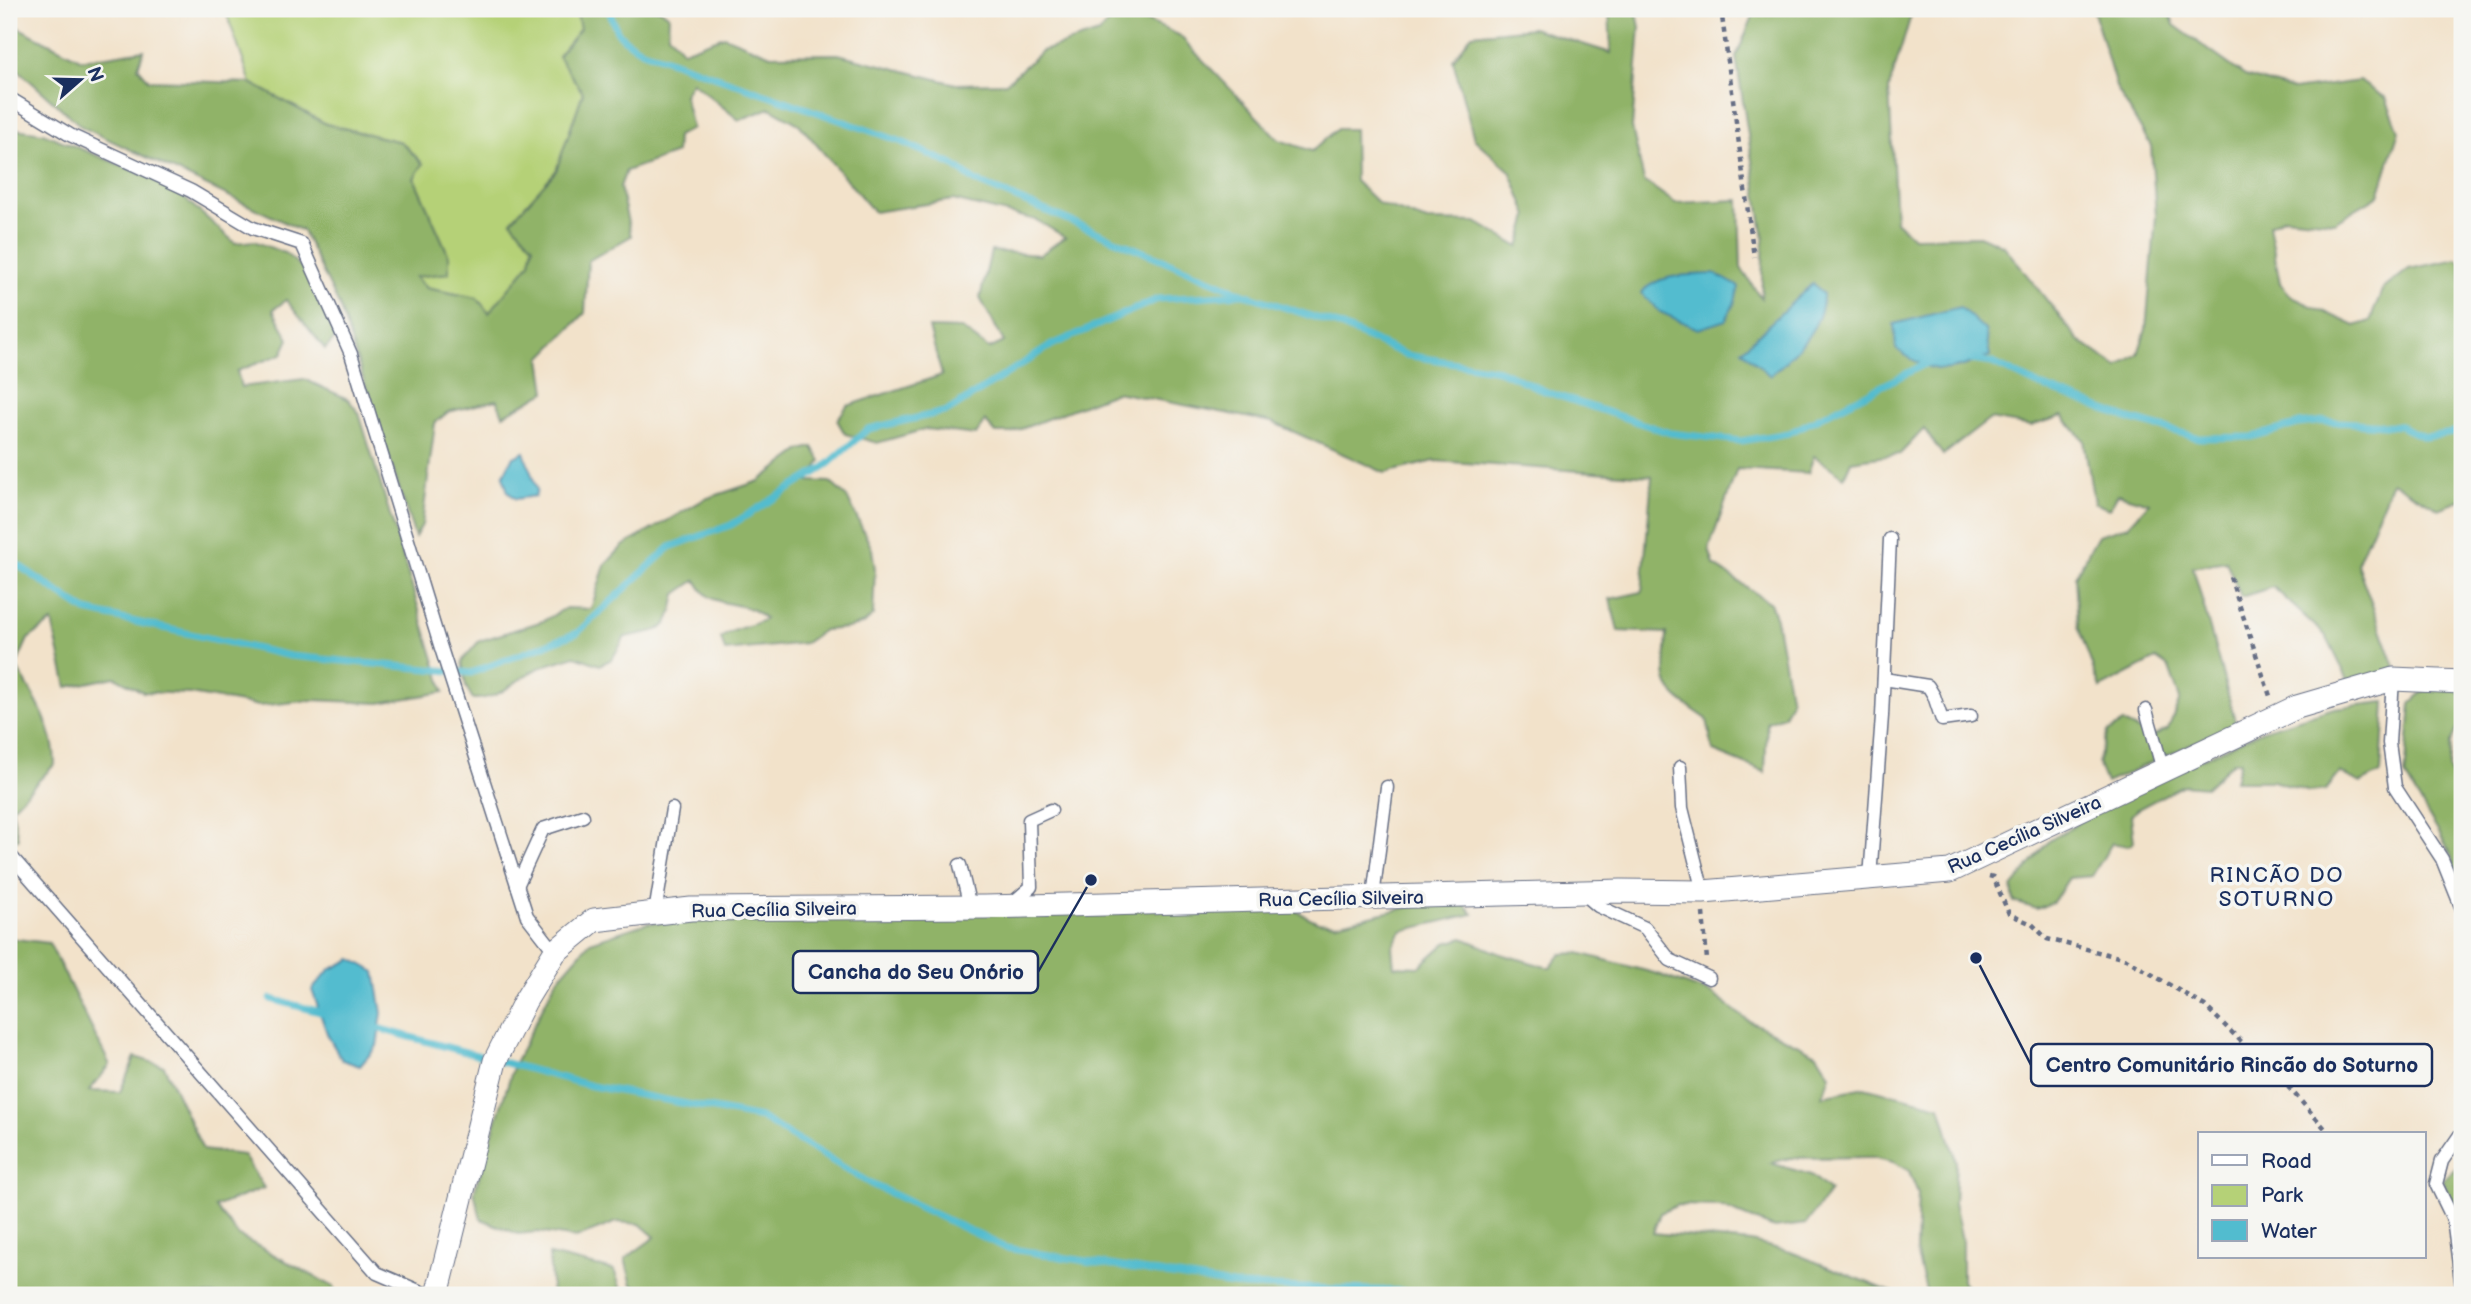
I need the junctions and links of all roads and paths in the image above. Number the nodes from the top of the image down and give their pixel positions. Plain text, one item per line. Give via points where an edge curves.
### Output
1 (1721, 9) edge
2 (9, 98) edge
3 (1754, 257) dead end
4 (1890, 539) dead end
5 (2230, 577) dead end
6 (1884, 679) junction
7 (2393, 679) junction
8 (2462, 682) edge
9 (2146, 710) dead end
10 (1971, 716) dead end
11 (2278, 716) junction
12 (1680, 768) dead end
13 (2163, 770) junction
14 (1387, 787) dead end
15 (672, 809) dead end
16 (1051, 810) dead end
17 (583, 816) dead end
18 (9, 853) edge
19 (960, 865) dead end
20 (1985, 875) dead end
21 (1870, 878) junction
22 (517, 886) junction
23 (1581, 892) junction
24 (1703, 892) junction
25 (1373, 897) junction
26 (1009, 906) junction
27 (970, 907) junction
28 (2462, 909) edge
29 (655, 913) junction
30 (555, 952) junction
31 (1709, 978) joint
32 (2328, 1132) edge
33 (2462, 1132) edge
34 (2462, 1288) edge
35 (428, 1295) edge
36 (437, 1295) edge

1 - 3 path
2 - 22 lane via 70,135 191,191 253,228 302,244 351,354
4 - 6 lane
5 - 11 path
6 - 10 lane via 1928,686 1942,720
6 - 21 lane
7 - 8 street, Rua Cecília Silveira
7 - 11 street, Rua Cecília Silveira
7 - 28 lane via 2389,743 2395,787 2442,859
9 - 13 lane
11 - 13 street, Rua Cecília Silveira
12 - 24 lane via 1682,808
13 - 21 street, Rua Cecília Silveira via 1950,871
14 - 25 lane
15 - 29 lane
16 - 26 lane via 1029,820 1031,887
17 - 22 lane via 544,829
18 - 35 lane via 377,1273
19 - 27 lane
20 - 32 path via 1993,877 2009,914 2032,924 2048,939 2126,959 2205,1006
21 - 24 street, Rua Cecília Silveira
22 - 30 lane via 527,916
23 - 24 street, Rua Cecília Silveira
23 - 25 street, Rua Cecília Silveira
23 - 31 lane via 1598,906 1645,928 1670,960
24 - 31 path
25 - 26 street, Rua Cecília Silveira
26 - 27 street, Rua Cecília Silveira
27 - 29 street, Rua Cecília Silveira
29 - 30 street, Rua Cecília Silveira via 594,920
30 - 36 street, Rua Cecília Silveira via 495,1060
33 - 34 lane via 2442,1161 2436,1184 2453,1219

